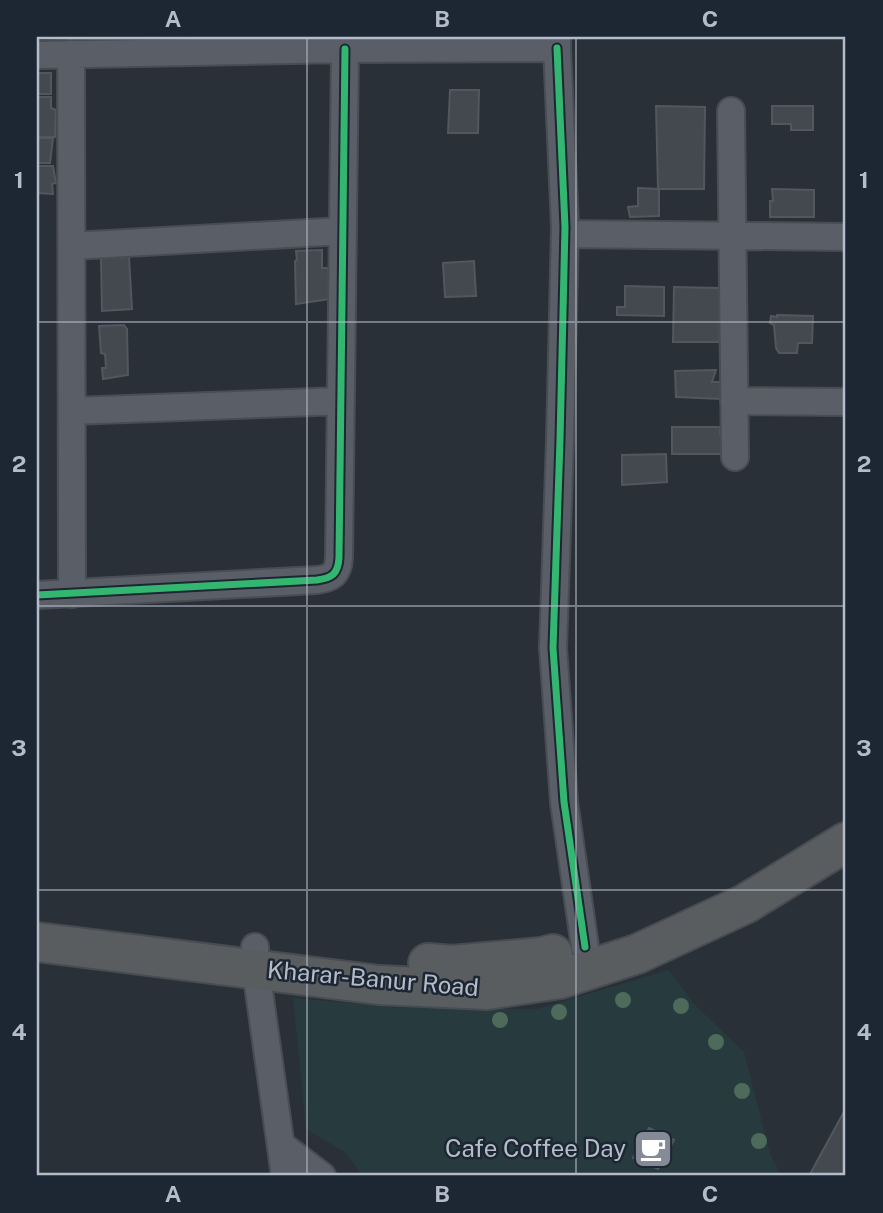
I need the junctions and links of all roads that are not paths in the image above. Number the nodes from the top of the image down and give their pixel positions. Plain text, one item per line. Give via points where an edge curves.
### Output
1 (557, 43) edge
2 (345, 49) junction
3 (71, 54) junction
4 (37, 55) edge
5 (731, 111) dead end
6 (343, 231) junction
7 (565, 234) junction
8 (733, 236) junction
9 (846, 237) edge
10 (72, 246) junction
11 (341, 401) junction
12 (734, 401) junction
13 (846, 402) edge
14 (72, 411) junction
15 (734, 457) dead end
16 (72, 594) junction
17 (37, 595) edge
18 (846, 819) edge
19 (846, 842) edge
20 (37, 920) edge
21 (37, 942) edge
22 (585, 947) junction
23 (256, 958) junction
24 (281, 1145) junction
25 (285, 1176) edge
26 (322, 1176) edge

1 - 2 street
1 - 7 street
2 - 3 street
2 - 6 street
3 - 4 street
3 - 10 street
5 - 8 street
6 - 10 street
6 - 11 street
7 - 8 street
7 - 22 street via 552,648 564,802
8 - 9 street
8 - 12 street
10 - 14 street
11 - 14 street
11 - 16 street via 340,558 335,575 317,580
12 - 13 street
12 - 15 street
14 - 16 street
16 - 17 street
18 - 22 highway, Kharar-Banur Road via 728,892
19 - 23 highway, Kharar-Banur Road via 745,904 636,954 560,979 487,990 379,985
20 - 23 highway, Kharar-Banur Road
21 - 23 highway, Kharar-Banur Road
22 - 23 highway, Kharar-Banur Road via 541,957 452,965 330,957
23 - 24 street
24 - 25 street
24 - 26 street

